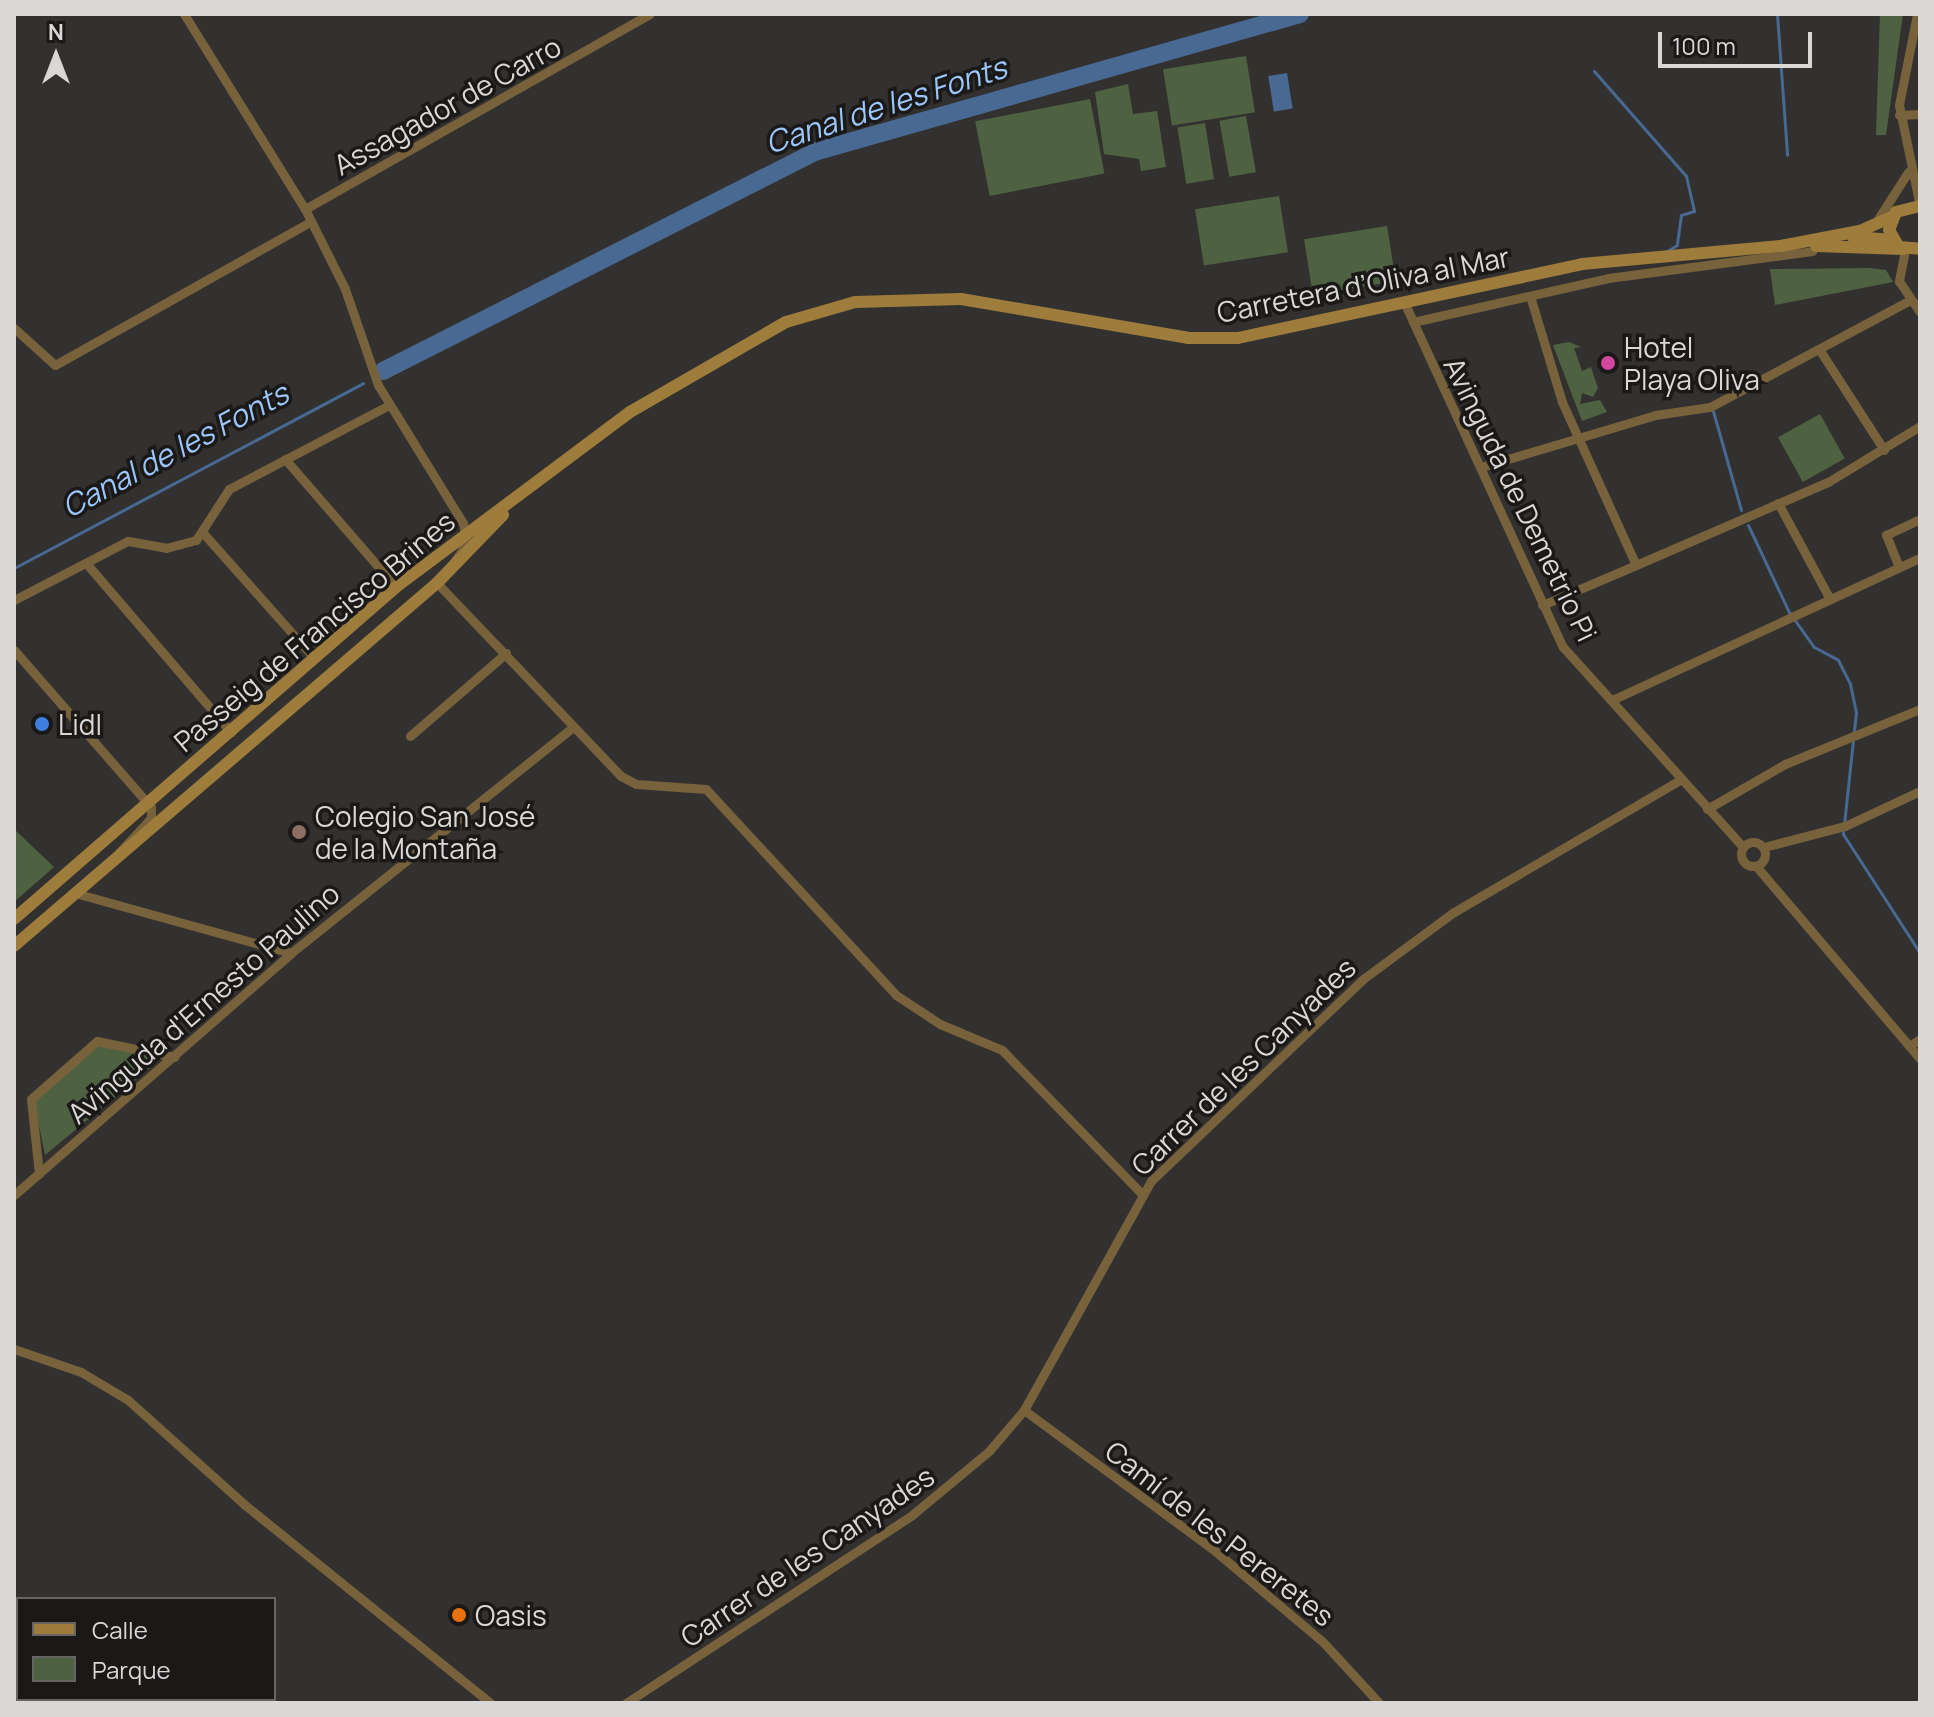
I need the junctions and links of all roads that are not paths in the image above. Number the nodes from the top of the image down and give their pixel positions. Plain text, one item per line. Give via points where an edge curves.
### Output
1 (184, 14) edge
2 (650, 14) edge
3 (1917, 14) edge
4 (1920, 114) edge
5 (1899, 115) junction
6 (1908, 172) junction
7 (1920, 206) edge
8 (305, 209) junction
9 (1896, 213) junction
10 (310, 222) junction
11 (1826, 238) junction
12 (1781, 246) junction
13 (1909, 249) edge
14 (1812, 251) dead end
15 (1530, 296) junction
16 (1910, 300) junction
17 (1404, 302) junction
18 (1920, 312) edge
19 (1413, 322) junction
20 (14, 328) edge
21 (1819, 349) junction
22 (389, 405) junction
23 (1920, 426) edge
24 (1578, 436) junction
25 (1884, 450) junction
26 (285, 459) junction
27 (1481, 467) junction
28 (547, 475) junction
29 (1778, 503) junction
30 (1920, 519) edge
31 (467, 533) junction
32 (204, 534) junction
33 (1920, 558) edge
34 (433, 560) junction
35 (86, 563) junction
36 (1636, 565) junction
37 (1899, 567) junction
38 (421, 568) junction
39 (442, 577) junction
40 (396, 587) junction
41 (1830, 599) junction
42 (14, 600) edge
43 (1542, 605) junction
44 (14, 650) edge
45 (506, 653) junction
46 (314, 658) junction
47 (1612, 700) junction
48 (1920, 709) edge
49 (573, 727) junction
50 (231, 732) junction
51 (410, 736) dead end
52 (1678, 781) junction
53 (1920, 791) edge
54 (147, 803) junction
55 (1707, 809) junction
56 (1743, 847) junction
57 (1764, 847) junction
58 (111, 861) junction
59 (1756, 866) junction
60 (75, 893) junction
61 (14, 919) edge
62 (14, 946) edge
63 (291, 953) junction
64 (1920, 1039) edge
65 (1909, 1046) junction
66 (174, 1057) junction
67 (1920, 1059) edge
68 (39, 1174) junction
69 (1142, 1194) junction
70 (14, 1195) edge
71 (14, 1349) edge
72 (1024, 1410) junction
73 (490, 1703) edge
74 (626, 1703) edge
75 (1379, 1703) edge

1 - 8 street
2 - 8 street, Assagador de Carro
3 - 5 street
4 - 5 street
5 - 6 street
6 - 7 street
6 - 9 street
6 - 11 street via 1882,217
7 - 9 street
8 - 10 street
9 - 11 street
9 - 13 street
10 - 20 street via 55,365
10 - 22 street via 345,289 370,369
11 - 12 street
11 - 13 street
12 - 13 street
12 - 17 street, Carretera d’Oliva al Mar via 1664,253
13 - 16 street via 1898,276
14 - 15 street
15 - 19 street
15 - 24 street
16 - 18 street
16 - 21 street
17 - 19 street, Avinguda de Demetrio Pi
17 - 28 street, Carretera d’Oliva al Mar via 1218,340 997,302 855,302 786,322 719,354
19 - 27 street, Avinguda de Demetrio Pi
21 - 24 street via 1710,407
21 - 25 street
22 - 26 street
22 - 31 street
23 - 25 street
24 - 27 street
24 - 36 street
25 - 29 street
26 - 32 street via 225,492
26 - 40 street
27 - 43 street, Avinguda de Demetrio Pi
28 - 31 street, Passeig de Francisco Brines
28 - 39 street, Passeig de Francisco Brines
29 - 36 street
29 - 41 street
30 - 37 street via 1886,535
31 - 34 street, Passeig de Francisco Brines
31 - 39 street
32 - 35 street via 173,547 128,541
32 - 46 street
33 - 37 street
34 - 38 street, Passeig de Francisco Brines
34 - 39 street
35 - 42 street
35 - 50 street
36 - 43 street
37 - 41 street
38 - 39 street
38 - 40 street, Passeig de Francisco Brines
39 - 45 street
39 - 58 street, Passeig de Francisco Brines
40 - 46 street, Passeig de Francisco Brines
41 - 47 street
43 - 47 street, Avinguda de Demetrio Pi via 1571,658
44 - 54 street
45 - 49 street
45 - 51 street
46 - 50 street, Passeig de Francisco Brines
47 - 52 street, Avinguda de Demetrio Pi
48 - 55 street via 1773,770
49 - 63 street, Avinguda d'Ernesto Paulino
49 - 69 street via 630,782 706,789 896,995 940,1024 1002,1050
50 - 54 street, Passeig de Francisco Brines
52 - 55 street, Avinguda de Demetrio Pi
52 - 69 street, Carrer de les Canyades via 1392,955 1196,1134
53 - 57 street via 1844,826
54 - 58 street via 151,818
54 - 61 street, Passeig de Francisco Brines
55 - 56 street, Avinguda de Demetrio Pi
56 - 57 street via 1756,841
56 - 59 street, Avinguda de Demetrio Pi via 1742,859
57 - 59 street
58 - 60 street, Passeig de Francisco Brines
59 - 65 street
60 - 62 street, Passeig de Francisco Brines
60 - 63 street
63 - 66 street, Avinguda d'Ernesto Paulino
64 - 65 street
65 - 67 street
66 - 68 street, Avinguda d'Ernesto Paulino
66 - 68 street via 97,1041 31,1099
68 - 70 street, Avinguda d'Ernesto Paulino
69 - 72 street, Carrer de les Canyades
71 - 73 street via 81,1372 128,1400 245,1505
72 - 74 street, Carrer de les Canyades via 957,1481 912,1515
72 - 75 street, Camí de les Pereretes via 1215,1551 1323,1642

